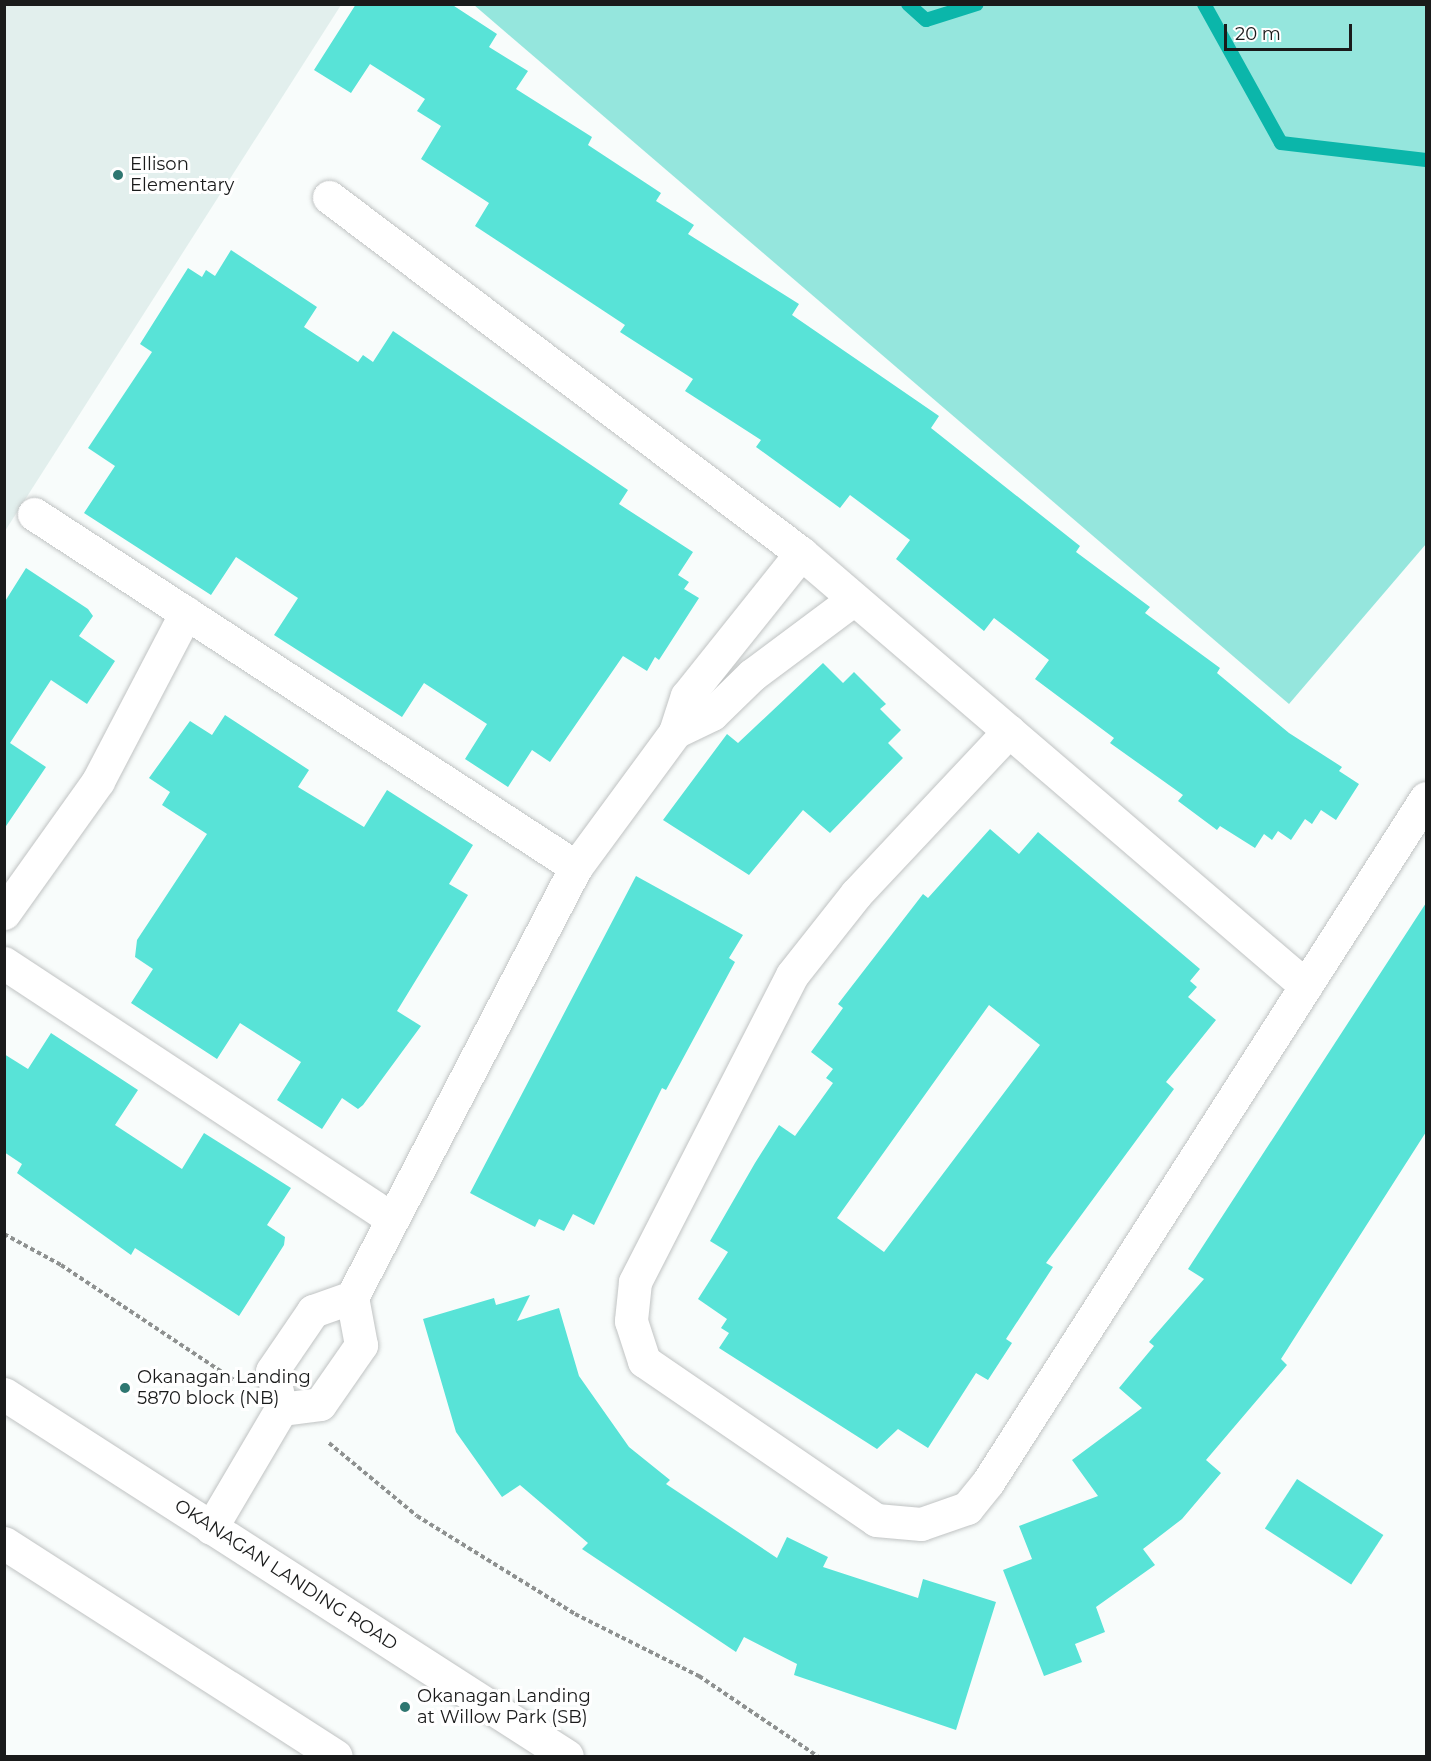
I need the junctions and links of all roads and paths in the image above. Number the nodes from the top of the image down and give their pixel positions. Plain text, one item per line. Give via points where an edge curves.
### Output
1 (329, 197) dead end
2 (34, 514) dead end
3 (801, 554) junction
4 (854, 599) junction
5 (186, 613) junction
6 (1009, 731) junction
7 (675, 732) junction
8 (1426, 798) edge
9 (576, 867) junction
10 (4, 914) edge
11 (4, 963) edge
12 (1306, 986) junction
13 (392, 1219) junction
14 (4, 1234) edge
15 (352, 1297) junction
16 (245, 1387) dead end
17 (4, 1394) edge
18 (280, 1409) junction
19 (321, 1436) dead end
20 (211, 1528) junction
21 (4, 1542) edge
22 (560, 1755) edge
23 (336, 1756) edge
24 (817, 1756) edge

1 - 3 main road
2 - 5 main road
3 - 4 main road
3 - 7 main road via 687,696
4 - 6 main road
4 - 7 main road via 752,675 712,714
5 - 9 main road
5 - 10 main road via 98,781
6 - 12 main road
6 - 12 main road via 856,894 792,975 635,1282 631,1321 644,1361 876,1520 921,1524 967,1508
7 - 9 main road
8 - 12 main road
9 - 13 main road
11 - 13 main road
13 - 15 main road
14 - 16 path via 61,1265
15 - 18 main road via 314,1311 273,1371
15 - 18 main road via 361,1345 320,1404
17 - 20 main road, OKANAGAN LANDING ROAD
18 - 20 main road
19 - 24 path via 417,1516 575,1614 699,1676
20 - 22 main road, OKANAGAN LANDING ROAD
21 - 23 main road

